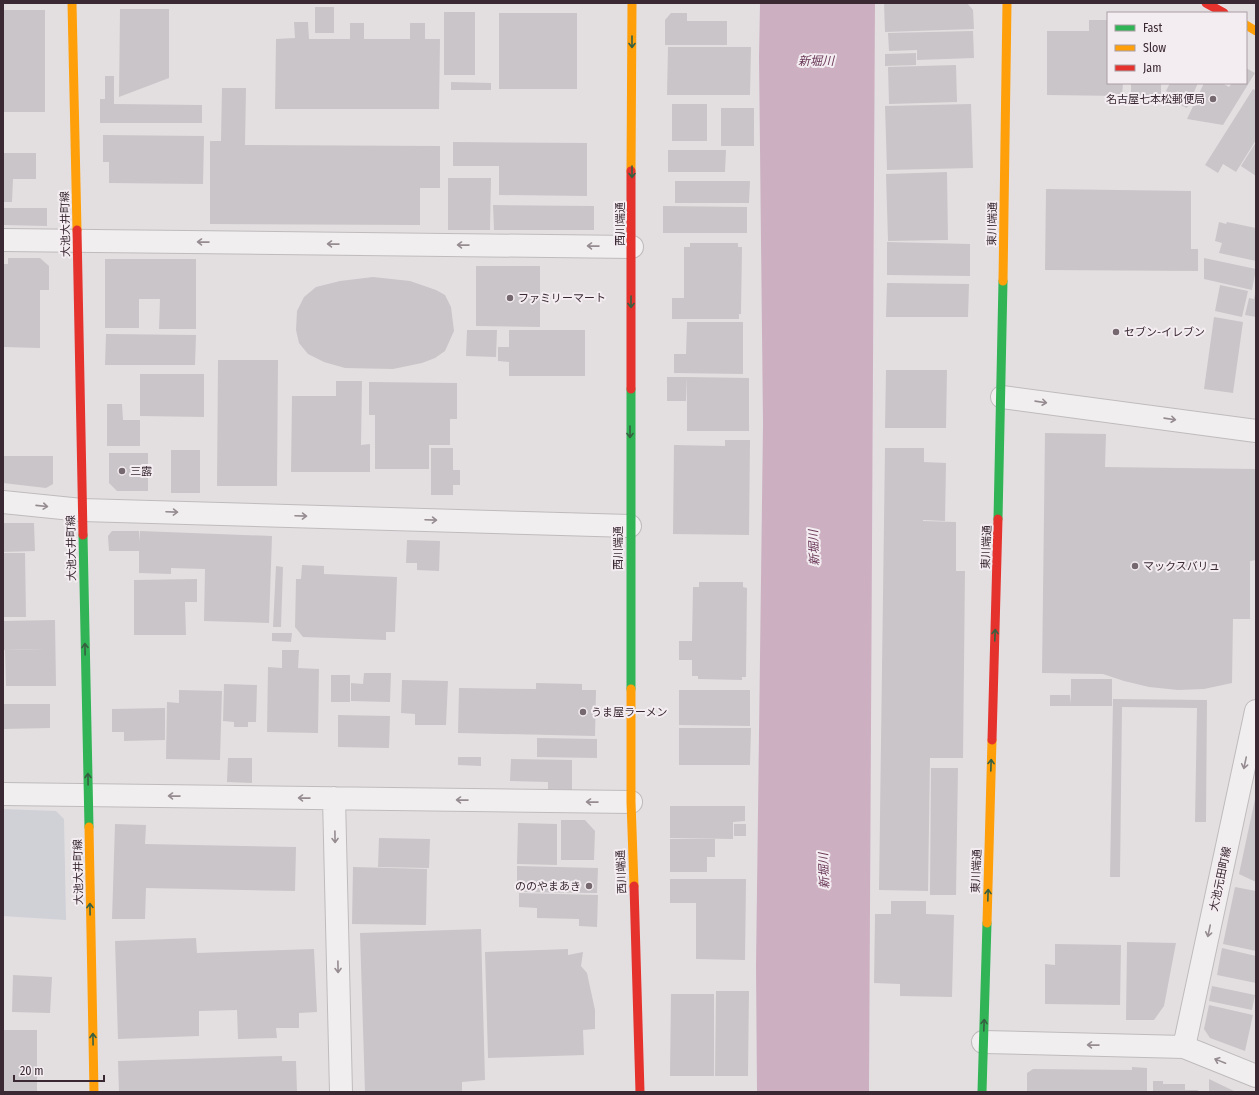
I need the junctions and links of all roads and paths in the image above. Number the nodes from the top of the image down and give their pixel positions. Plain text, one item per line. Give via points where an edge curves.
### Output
1 (72, 3) edge
2 (632, 3) edge
3 (1007, 3) edge
4 (1206, 3) edge
5 (1222, 12) edge
6 (1247, 26) edge
7 (1256, 31) edge
8 (3, 240) edge
9 (77, 241) junction
10 (632, 247) junction
11 (1002, 397) junction
12 (1256, 431) edge
13 (3, 502) edge
14 (82, 510) junction
15 (630, 526) junction
16 (1256, 711) edge
17 (3, 794) edge
18 (88, 795) junction
19 (334, 798) junction
20 (631, 802) junction
21 (983, 1042) junction
22 (1184, 1047) junction
23 (1256, 1076) edge
24 (94, 1092) edge
25 (341, 1092) edge
26 (640, 1092) edge
27 (982, 1092) edge

1 - 9 street, 大池大井町線
2 -> 10 street, 西川端通
3 - 11 street, 東川端通
4 - 5 street
6 - 7 street
8 - 9 street
10 -> 9 street
9 - 14 street, 大池大井町線
10 -> 15 street, 西川端通
11 -> 12 street
21 -> 11 street, 東川端通
13 -> 14 street
14 -> 15 street
18 -> 14 street, 大池大井町線
15 - 20 street, 西川端通
16 -> 22 street, 大池元田町線
17 - 18 street
19 -> 18 street
24 -> 18 street, 大池大井町線
20 -> 19 street
19 -> 25 street
20 - 26 street, 西川端通
22 -> 21 street
21 - 27 street, 東川端通
23 -> 22 street

